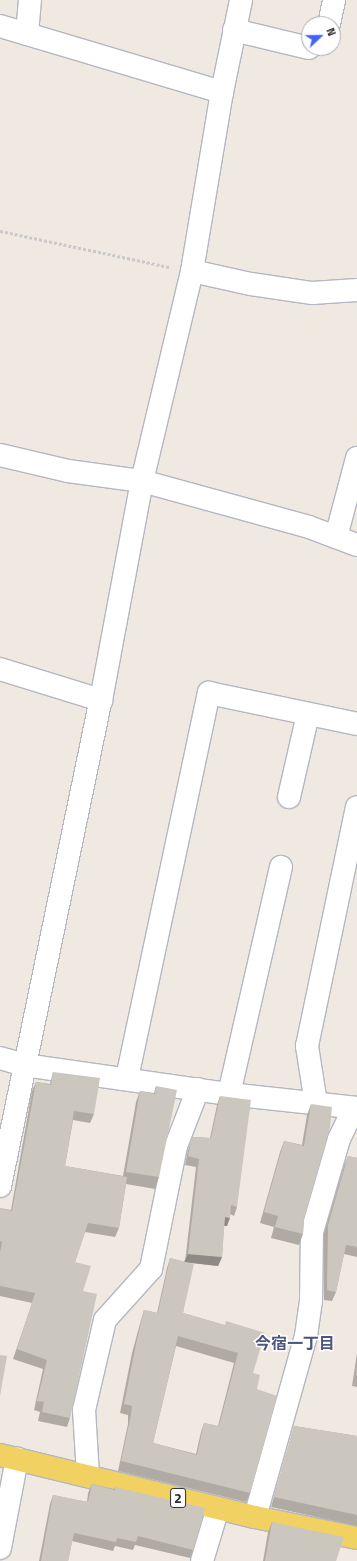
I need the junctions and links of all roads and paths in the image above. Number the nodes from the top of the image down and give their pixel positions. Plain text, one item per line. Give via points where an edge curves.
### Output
1 (30, 0) edge
2 (240, 0) edge
3 (334, 0) edge
4 (331, 16) edge
5 (0, 26) edge
6 (234, 30) junction
7 (26, 34) junction
8 (301, 46) edge
9 (222, 92) junction
10 (0, 231) edge
11 (192, 271) junction
12 (357, 290) edge
13 (0, 455) edge
14 (357, 458) edge
15 (142, 482) junction
16 (336, 537) junction
17 (357, 546) edge
18 (0, 668) edge
19 (101, 700) junction
20 (308, 714) junction
21 (357, 724) edge
22 (290, 797) dead end
23 (357, 807) edge
24 (281, 868) dead end
25 (0, 1058) edge
26 (24, 1066) junction
27 (127, 1078) junction
28 (198, 1089) junction
29 (229, 1094) junction
30 (316, 1103) junction
31 (355, 1108) edge
32 (0, 1186) edge
33 (8, 1457) edge
34 (88, 1475) junction
35 (218, 1508) junction
36 (255, 1517) junction
37 (357, 1538) edge
38 (0, 1548) edge
39 (202, 1561) edge

1 - 7 street
2 - 6 street
3 - 4 street
5 - 7 street
6 - 8 street
6 - 9 street
7 - 9 street
9 - 11 street
10 - 11 path
11 - 12 street via 251,284 312,293
11 - 15 street
13 - 15 street via 68,471
14 - 16 street
15 - 16 street via 309,527
15 - 19 street
16 - 17 street
18 - 19 street
19 - 26 street
20 - 21 street
20 - 22 street
20 - 27 street via 209,694
23 - 30 street via 307,1046
24 - 29 street
25 - 26 street
26 - 27 street
26 - 32 street
27 - 28 street
28 - 29 street
28 - 34 street via 176,1146 151,1269 105,1320 84,1410
29 - 30 street
30 - 31 street
31 - 36 street via 339,1139 312,1232 312,1301 306,1336
33 - 34 main road, 2
33 - 38 street
34 - 35 main road, 2
35 - 36 main road, 2
35 - 39 street
36 - 37 main road, 2

